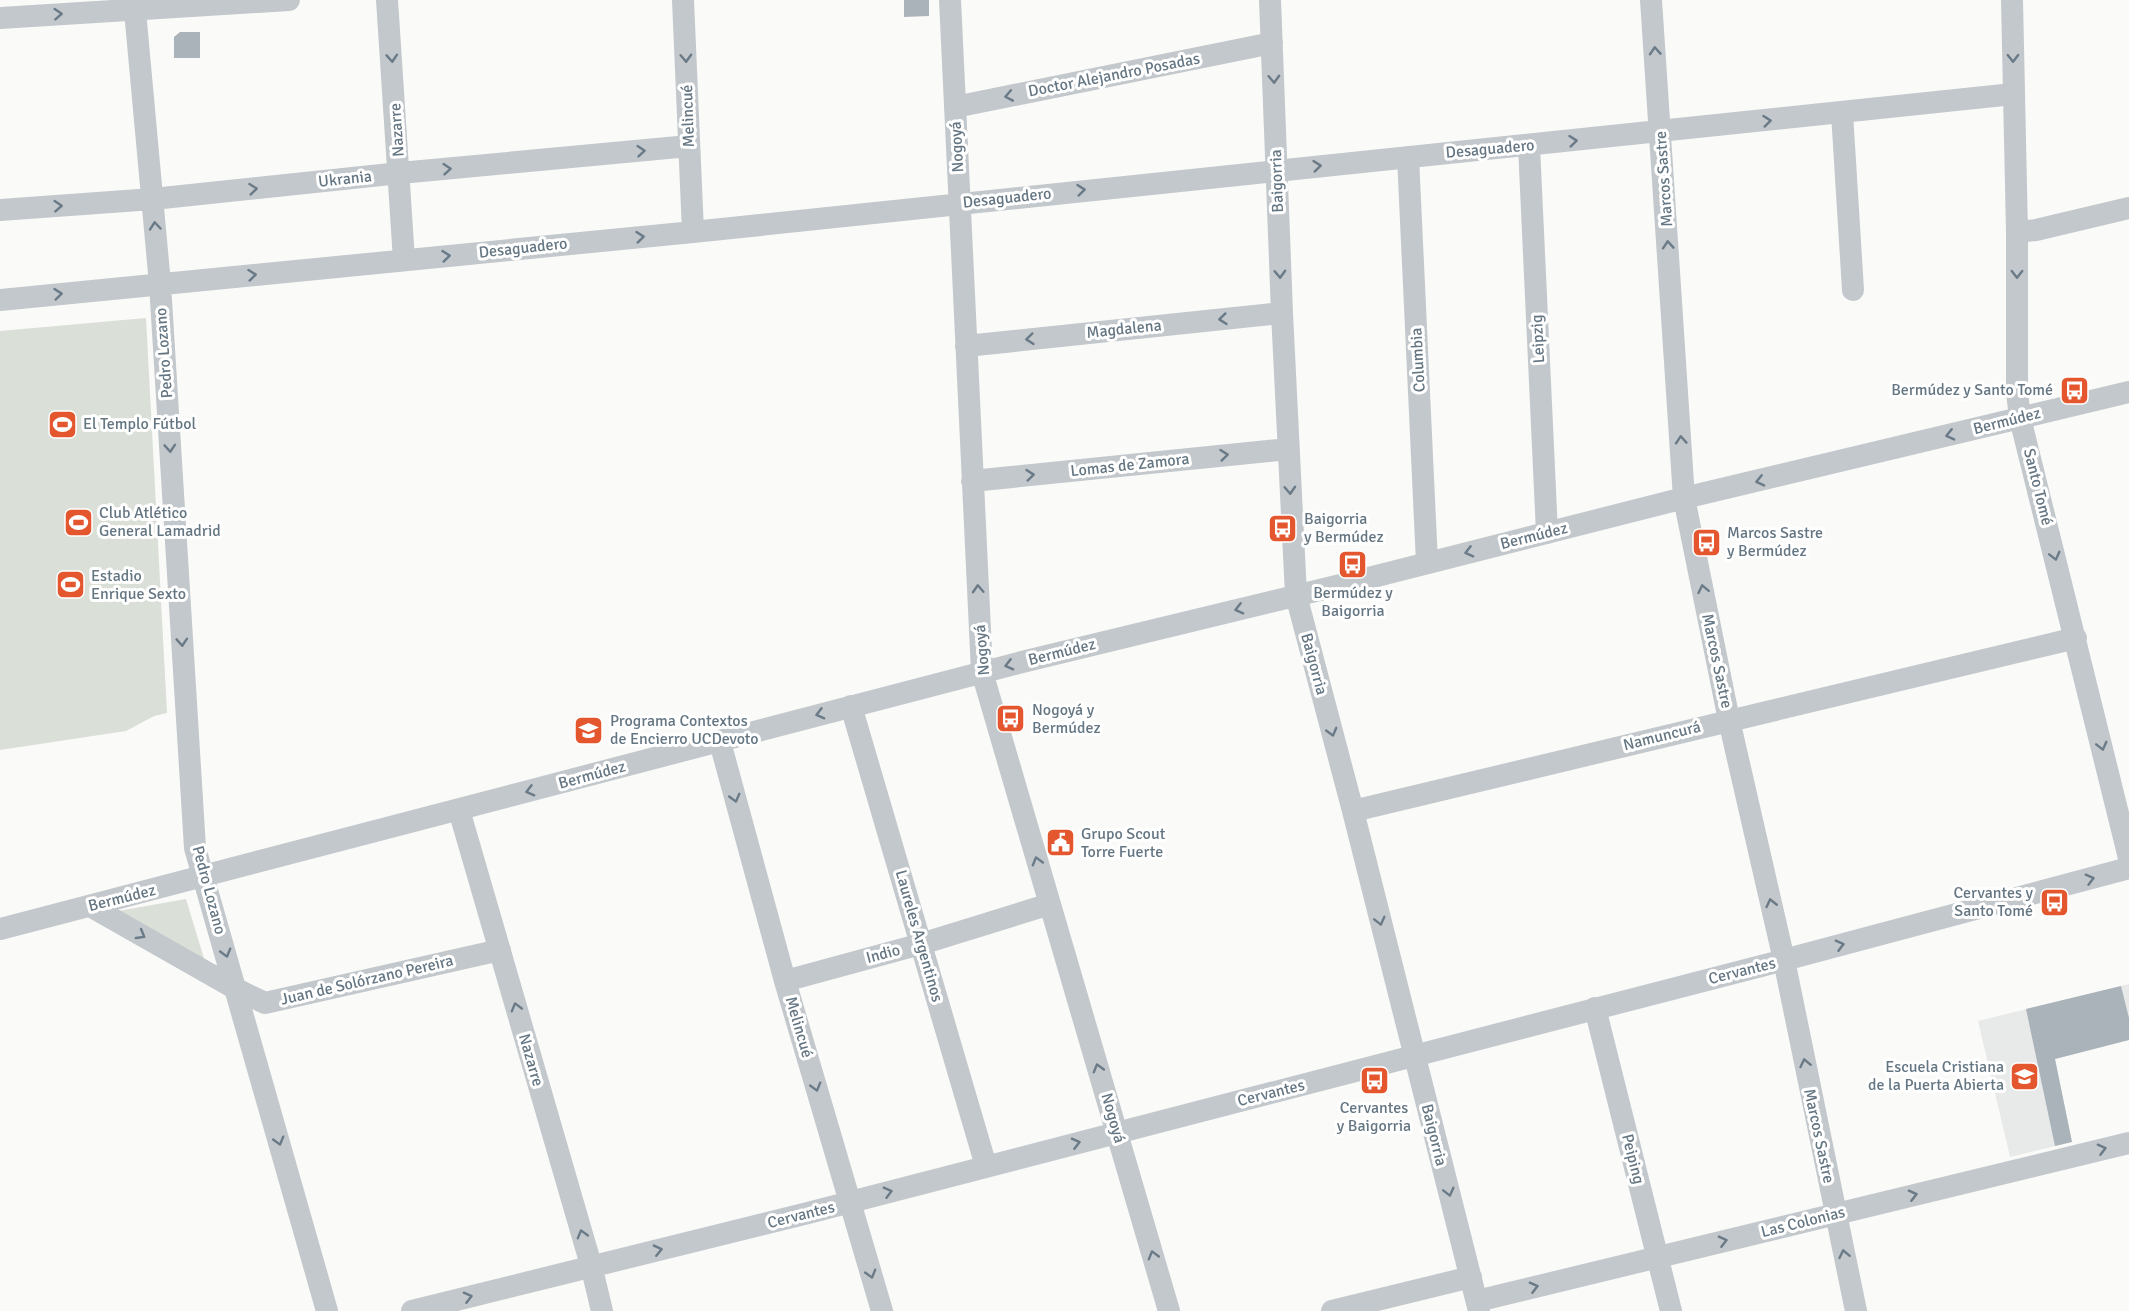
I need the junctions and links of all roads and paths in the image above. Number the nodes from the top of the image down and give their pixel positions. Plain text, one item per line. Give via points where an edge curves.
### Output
1 (277, 0) edge
2 (387, 0) edge
3 (683, 0) edge
4 (950, 0) edge
5 (1270, 0) edge
6 (1652, 0) edge
7 (2012, 0) edge
8 (134, 5) edge
9 (0, 18) edge
10 (1272, 43) junction
11 (2013, 94) junction
12 (955, 107) junction
13 (1842, 113) junction
14 (1661, 132) junction
15 (689, 146) junction
16 (1529, 146) junction
17 (1408, 157) junction
18 (1277, 170) junction
19 (400, 173) junction
20 (153, 199) junction
21 (960, 203) junction
22 (2129, 208) edge
23 (0, 210) edge
24 (693, 232) junction
25 (2017, 232) junction
26 (404, 260) junction
27 (160, 284) junction
28 (1853, 290) dead end
29 (0, 300) edge
30 (1282, 313) junction
31 (966, 346) junction
32 (2129, 392) edge
33 (2020, 418) junction
34 (1288, 449) junction
35 (972, 481) junction
36 (1684, 498) junction
37 (1547, 533) junction
38 (1427, 563) junction
39 (1296, 595) junction
40 (2076, 638) junction
41 (982, 672) junction
42 (851, 706) junction
43 (1730, 720) junction
44 (720, 742) junction
45 (459, 810) junction
46 (1353, 811) junction
47 (2129, 858) edge
48 (2129, 868) edge
49 (203, 877) junction
50 (1050, 904) junction
51 (90, 906) junction
52 (0, 929) edge
53 (921, 944) junction
54 (500, 950) junction
55 (1784, 960) junction
56 (785, 981) junction
57 (236, 989) junction
58 (1596, 1008) junction
59 (1414, 1055) junction
60 (1117, 1133) junction
61 (2129, 1143) edge
62 (986, 1166) junction
63 (850, 1202) junction
64 (1835, 1214) junction
65 (1657, 1257) junction
66 (591, 1266) junction
67 (1471, 1277) junction
68 (1478, 1306) edge
69 (327, 1311) edge
70 (412, 1311) edge
71 (602, 1311) edge
72 (882, 1311) edge
73 (1169, 1311) edge
74 (1332, 1311) edge
75 (1671, 1311) edge
76 (1856, 1311) edge

1 - 8 street
2 -> 19 street, Nazarre
3 -> 15 street, Melincué
4 - 12 street, Nogoyá
5 - 10 street, Baigorria
14 -> 6 street, Marcos Sastre
7 -> 11 street, Santo Tomé
9 -> 8 street
8 - 20 street, Pedro Lozano
10 -> 12 street, Doctor Alejandro Posadas
10 -> 18 street, Baigorria
11 - 13 street, Desaguadero
11 - 25 street, Santo Tomé
12 - 21 street, Nogoyá
14 -> 13 street, Desaguadero
13 - 28 street
16 -> 14 street, Desaguadero
36 -> 14 street, Marcos Sastre
19 -> 15 street, Ukrania
15 - 24 street, Melincué
16 - 17 street, Desaguadero
16 - 37 street, Leipzig
18 -> 17 street, Desaguadero
17 - 38 street, Columbia
21 -> 18 street, Desaguadero
18 -> 30 street, Baigorria
20 -> 19 street, Ukrania
19 - 26 street, Nazarre
23 -> 20 street, Ukrania
27 -> 20 street, Pedro Lozano
21 - 24 street, Desaguadero
21 - 31 street, Nogoyá
22 - 25 street
26 -> 24 street, Desaguadero
25 -> 33 street, Santo Tomé
27 -> 26 street, Desaguadero
29 -> 27 street, Desaguadero
27 -> 49 street, Pedro Lozano via 195,848
30 -> 31 street, Magdalena
30 - 34 street, Baigorria
31 - 35 street, Nogoyá
32 - 33 street, Bermúdez
33 -> 36 street, Bermúdez
33 -> 40 street, Santo Tomé
35 -> 34 street, Lomas de Zamora
34 -> 39 street, Baigorria
41 -> 35 street, Nogoyá
36 - 37 street, Bermúdez
43 -> 36 street, Marcos Sastre
37 -> 38 street, Bermúdez
38 - 39 street, Bermúdez
39 -> 41 street, Bermúdez
39 -> 46 street, Baigorria
40 - 43 street, Namuncurá
40 -> 47 street, Santo Tomé
41 - 42 street, Bermúdez
50 -> 41 street, Nogoyá
42 -> 44 street, Bermúdez
42 - 53 street, Laureles Argentinos
43 - 46 street, Namuncurá
55 -> 43 street, Marcos Sastre
44 -> 45 street, Bermúdez
44 -> 56 street, Melincué
45 - 49 street, Bermúdez
45 - 54 street, Nazarre
46 -> 59 street, Baigorria
55 -> 48 street, Cervantes
49 - 51 street, Bermúdez
49 -> 57 street, Pedro Lozano
50 - 53 street, Indio
60 -> 50 street, Nogoyá
51 - 52 street, Bermúdez
51 -> 57 street
53 - 56 street, Indio
53 - 62 street, Laureles Argentinos
54 - 57 street, Juan de Solórzano Pereira via 265,1003
66 -> 54 street, Nazarre
55 - 58 street, Cervantes
64 -> 55 street, Marcos Sastre
56 -> 63 street, Melincué
57 -> 69 street, Pedro Lozano
58 - 59 street, Cervantes
58 - 65 street, Peiping
59 - 60 street, Cervantes
59 -> 67 street, Baigorria
62 -> 60 street, Cervantes
73 -> 60 street, Nogoyá
64 -> 61 street, Las Colonias
63 -> 62 street, Cervantes
66 -> 63 street, Cervantes
63 -> 72 street, Melincué
65 -> 64 street, Las Colonias
76 -> 64 street, Marcos Sastre
68 -> 65 street, Las Colonias
65 - 75 street, Peiping
70 -> 66 street, Cervantes
66 - 71 street, Nazarre
67 - 68 street, Baigorria
67 - 74 street

